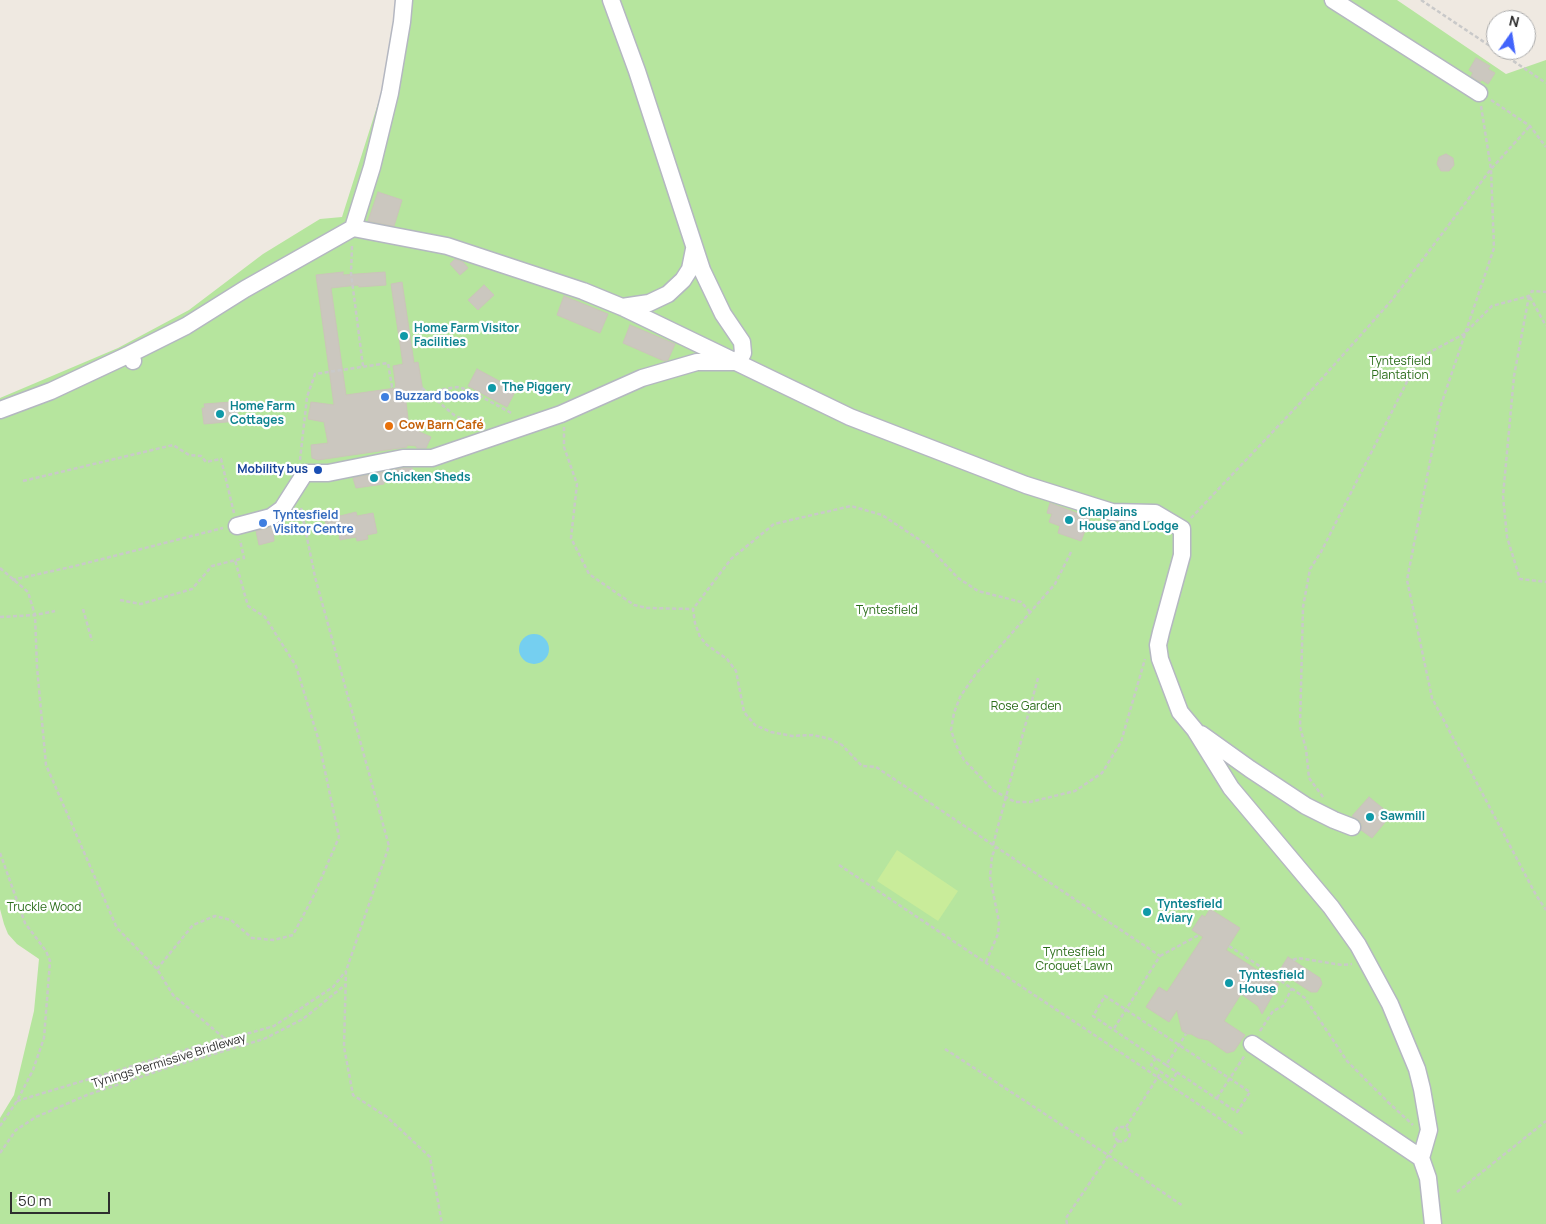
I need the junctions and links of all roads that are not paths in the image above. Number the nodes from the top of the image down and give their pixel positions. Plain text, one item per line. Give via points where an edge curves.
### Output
1 (404, 0) edge
2 (611, 0) edge
3 (1333, 0) edge
4 (1479, 93) road end
5 (353, 228) junction
6 (694, 247) junction
7 (622, 306) junction
8 (738, 362) junction
9 (0, 410) edge
10 (237, 526) road end
11 (1195, 730) junction
12 (1352, 827) dead end
13 (1252, 1044) road end
14 (1420, 1158) junction
15 (1433, 1224) edge

1 - 5 lane via 390,94
2 - 6 lane
3 - 4 lane
5 - 7 lane via 447,246
5 - 9 lane via 132,357
6 - 7 lane via 690,269 672,290 649,303
6 - 8 lane via 723,314 742,342 743,353
7 - 8 lane
8 - 10 lane via 697,362 642,378 561,414 432,458 404,458 328,473 305,473 282,509 271,517
8 - 11 lane via 850,417 1016,482 1112,512 1155,513 1182,529 1182,555 1158,645 1180,712
11 - 12 lane via 1306,806
11 - 14 lane via 1231,788 1331,906 1365,955 1417,1068 1429,1130
13 - 14 lane
14 - 15 lane via 1428,1178

